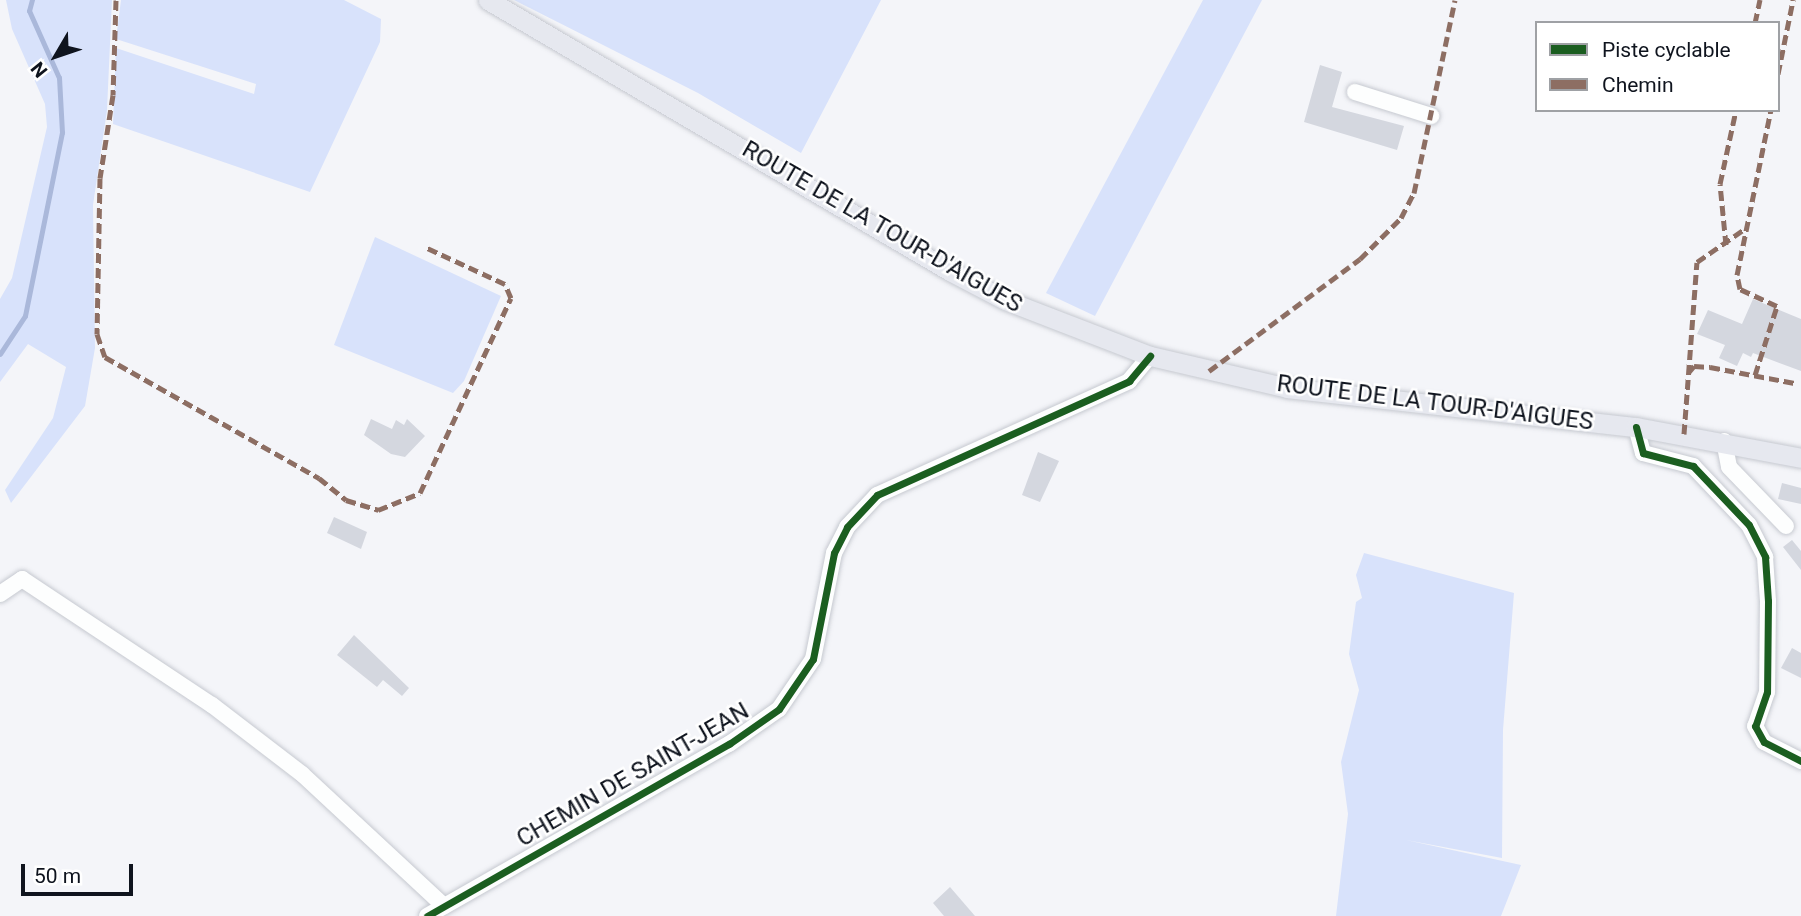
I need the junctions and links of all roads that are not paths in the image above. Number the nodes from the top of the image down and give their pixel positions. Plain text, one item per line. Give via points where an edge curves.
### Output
1 (488, 0) edge
2 (1354, 92) dead end
3 (1431, 116) dead end
4 (1150, 356) junction
5 (1636, 427) junction
6 (1724, 441) junction
7 (1801, 458) edge
8 (1786, 526) dead end
9 (0, 575) edge
10 (22, 579) junction
11 (0, 594) edge
12 (1801, 761) edge
13 (444, 906) junction
14 (427, 916) edge

1 - 4 main road, ROUTE DE LA TOUR-D'AIGUES via 950,271 1004,300
2 - 3 street
4 - 5 main road, ROUTE DE LA TOUR-D'AIGUES via 1287,388
4 - 13 street, CHEMIN DE SAINT-JEAN via 1129,381 877,495 847,527 834,553 813,659 779,709 729,744
5 - 6 main road, ROUTE DE LA TOUR-D'AIGUES
5 - 12 street via 1643,453 1693,466 1749,525 1765,557 1768,692 1755,726 1764,742
6 - 7 main road, ROUTE DE LA TOUR-D'AIGUES
6 - 8 street via 1729,467
9 - 10 street
10 - 11 street
10 - 13 street via 212,705 302,774
13 - 14 street, CHEMIN DE SAINT-JEAN

